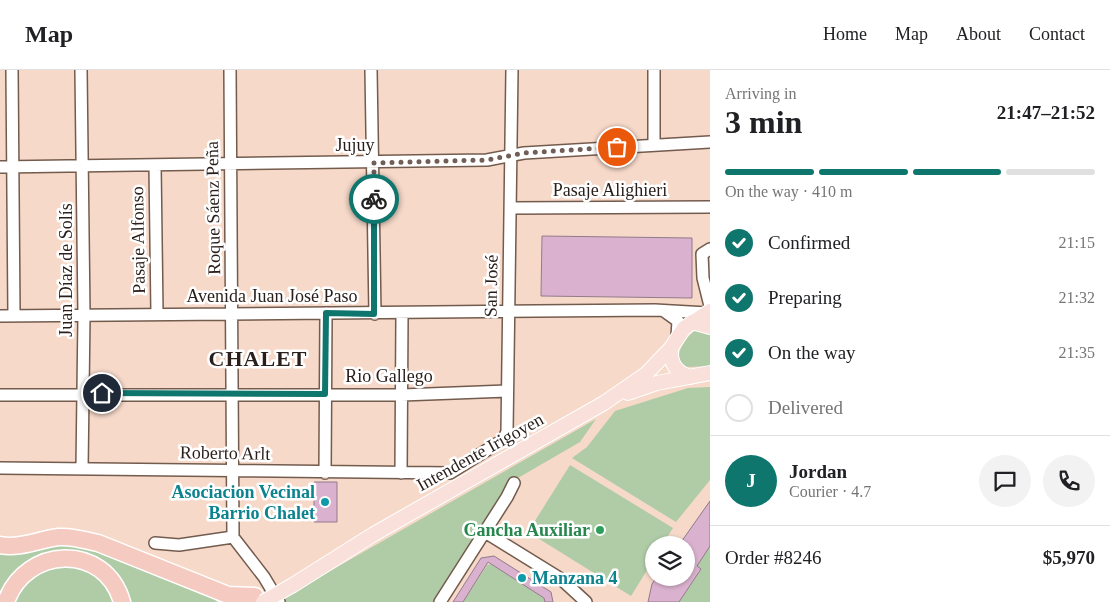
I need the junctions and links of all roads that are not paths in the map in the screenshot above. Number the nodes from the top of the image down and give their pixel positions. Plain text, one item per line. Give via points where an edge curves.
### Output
1 (12, 70) edge
2 (81, 70) edge
3 (230, 70) edge
4 (371, 70) edge
5 (512, 70) edge
6 (654, 70) edge
7 (710, 142) edge
8 (654, 144) junction
9 (511, 156) junction
10 (229, 163) junction
11 (374, 163) junction
12 (82, 165) junction
13 (155, 165) junction
14 (0, 167) edge
15 (13, 167) junction
16 (710, 207) edge
17 (511, 208) junction
18 (710, 249) edge
19 (709, 310) edge
20 (664, 311) junction
21 (508, 312) junction
22 (232, 313) junction
23 (326, 313) junction
24 (157, 314) junction
25 (374, 314) junction
26 (402, 314) junction
27 (84, 315) junction
28 (0, 316) edge
29 (14, 316) junction
30 (692, 322) junction
31 (710, 327) edge
32 (674, 342) junction
33 (708, 372) edge
34 (690, 377) junction
35 (507, 391) junction
36 (84, 393) junction
37 (232, 393) junction
38 (325, 394) junction
39 (0, 395) edge
40 (402, 395) junction
41 (604, 403) junction
42 (0, 468) edge
43 (82, 469) junction
44 (231, 470) junction
45 (325, 473) junction
46 (401, 473) junction
47 (450, 473) joint
48 (514, 482) dead end
49 (485, 532) junction
50 (233, 537) junction
51 (156, 543) dead end
52 (0, 545) edge
53 (255, 598) edge
54 (572, 598) edge
55 (6, 602) edge
56 (122, 602) edge
57 (279, 602) edge
58 (440, 602) edge
59 (586, 602) edge

1 - 15 street
2 - 12 street, Juan Díaz de Solís
3 - 10 street, Roque Sáenz Peña
4 - 11 street
5 - 9 street, San José
6 - 8 street
7 - 8 street, Jujuy
8 - 9 street, Jujuy
9 - 11 street, Jujuy via 487,160
9 - 17 street, San José
10 - 11 street, Jujuy
10 - 13 street, Jujuy
10 - 22 street, Roque Sáenz Peña
11 - 25 street
12 - 13 street, Jujuy
12 - 15 street, Jujuy
12 - 27 street, Juan Díaz de Solís
13 - 24 street, Pasaje Alfonso
14 - 15 street, Jujuy
15 - 29 street
16 - 17 street, Pasaje Alighieri
17 - 21 street, San José
18 - 19 street via 702,254
19 - 20 street, Avenida Juan José Paso
19 - 30 main road, Intendente Irigoyen
20 - 21 street, Avenida Juan José Paso
20 - 32 street via 678,321
21 - 26 street, Avenida Juan José Paso
21 - 35 street, San José
22 - 23 street, Avenida Juan José Paso
22 - 24 street, Avenida Juan José Paso
22 - 37 street, Roque Sáenz Peña
23 - 25 street, Avenida Juan José Paso
23 - 38 street
24 - 27 street, Avenida Juan José Paso
25 - 26 street, Avenida Juan José Paso
26 - 40 street
27 - 29 street, Avenida Juan José Paso
27 - 36 street, Juan Díaz de Solís
28 - 29 street, Avenida Juan José Paso
30 - 31 main road
30 - 32 main road, Intendente Irigoyen
32 - 34 main road via 673,366
32 - 41 main road, Intendente Irigoyen via 646,374
33 - 34 main road, Intendente Irigoyen
34 - 41 main road, Intendente Irigoyen via 657,383
35 - 40 street, Rio Gallego
35 - 47 street, San José via 506,436
36 - 37 street, Rio Gallego
36 - 39 street, Rio Gallego
36 - 43 street, Juan Díaz de Solís
37 - 38 street, Rio Gallego
37 - 44 street, Roque Sáenz Peña
38 - 40 street, Rio Gallego
38 - 45 street
40 - 46 street
41 - 53 main road, Intendente Irigoyen, bridge via 291,581
42 - 43 street, Roberto Arlt
43 - 44 street, Roberto Arlt
44 - 45 street, Roberto Arlt
44 - 50 street, Roque Sáenz Peña
45 - 46 street, Roberto Arlt
46 - 47 street, Roberto Arlt
48 - 49 street
49 - 54 street via 561,579
49 - 58 street
50 - 51 street via 186,544
50 - 57 street
52 - 53 highway via 57,537 78,538 228,595
54 - 59 street
55 - 56 highway via 20,576 36,565 72,558 102,570 112,580

